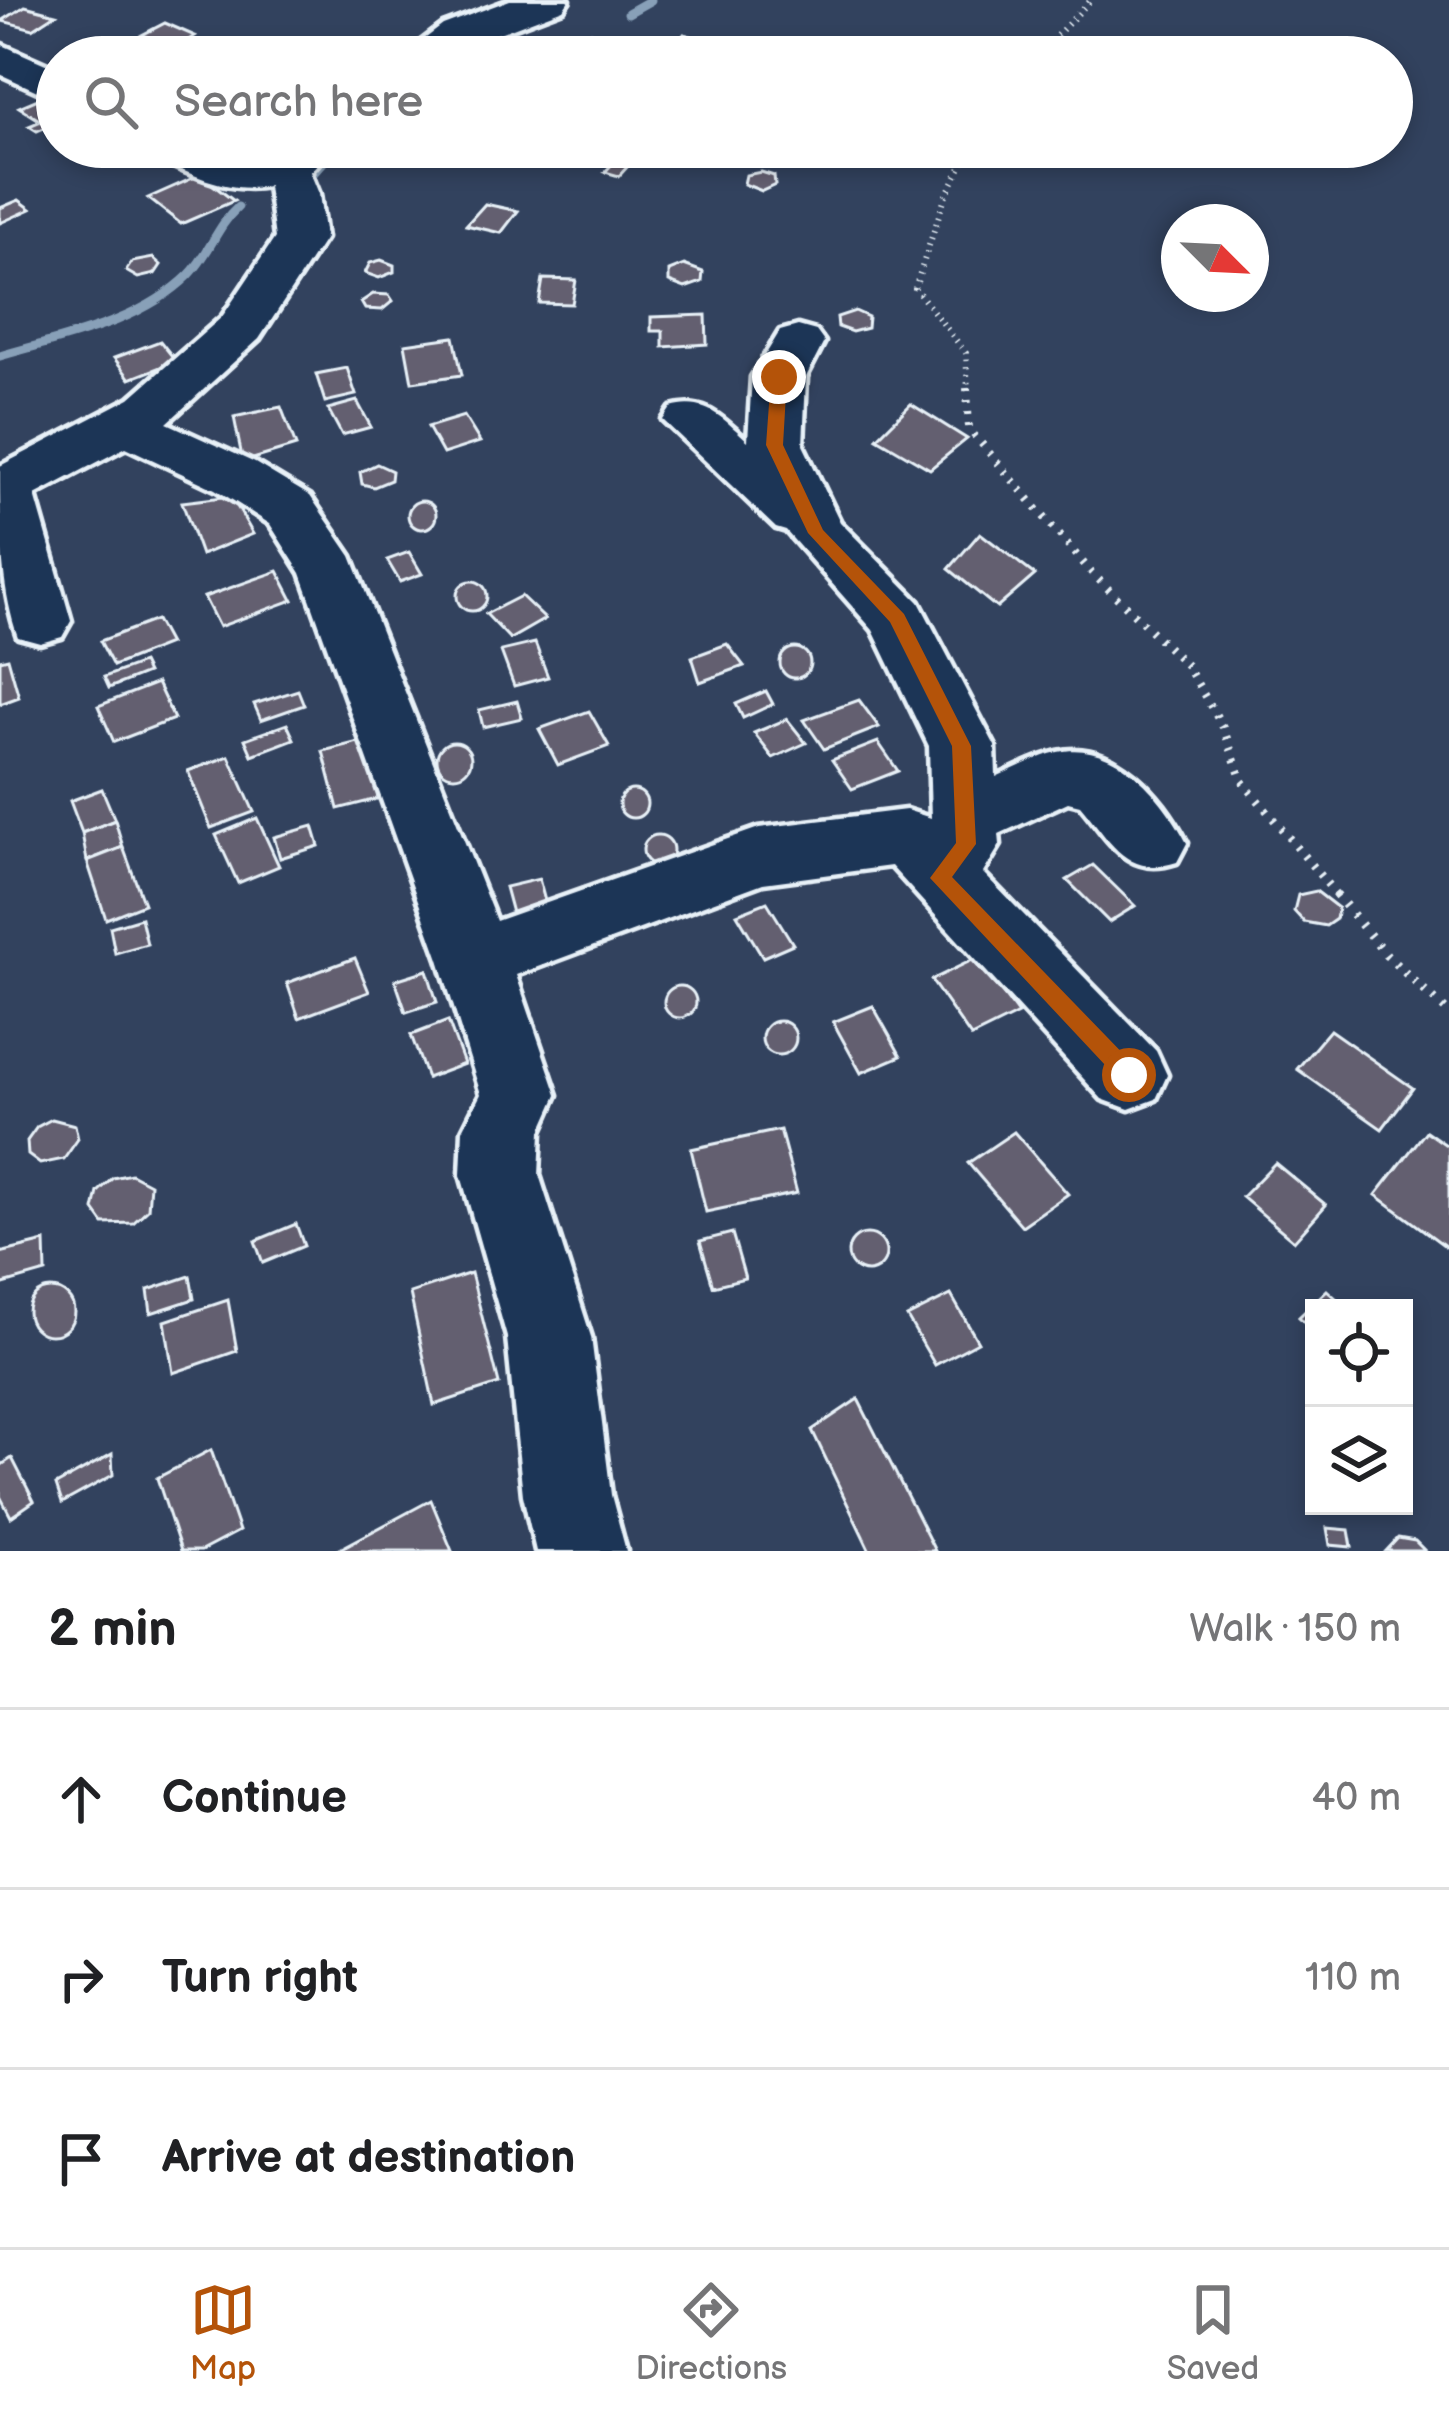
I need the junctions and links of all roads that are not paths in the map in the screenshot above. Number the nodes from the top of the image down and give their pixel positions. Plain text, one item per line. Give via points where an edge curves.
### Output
1 (548, 0) edge
2 (455, 36) edge
3 (0, 57) edge
4 (36, 76) edge
5 (210, 168) edge
6 (268, 168) edge
7 (296, 168) edge
8 (798, 342) dead end
9 (690, 420) dead end
10 (125, 424) junction
11 (2, 485) edge
12 (816, 533) junction
13 (40, 621) dead end
14 (1153, 843) dead end
15 (952, 849) junction
16 (476, 959) junction
17 (1129, 1075) dead end
18 (581, 1551) edge

1 - 2 street
3 - 4 street
5 - 6 street via 242,177
7 - 10 street via 300,238 242,328
8 - 12 street via 779,377 775,445
9 - 12 street
10 - 11 street via 30,478
10 - 16 street via 290,510 330,572
11 - 13 street
12 - 15 street via 897,618 962,746
14 - 15 street via 1100,782 1063,776
15 - 16 street via 906,837 759,856
15 - 17 street
16 - 18 street via 519,1095 502,1130 500,1175 549,1337

